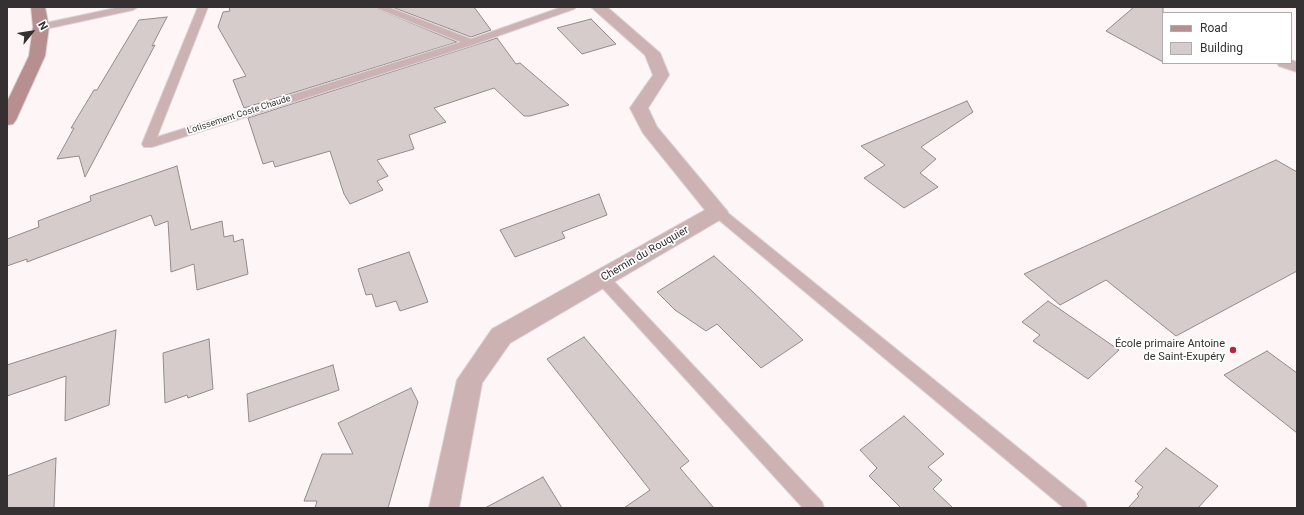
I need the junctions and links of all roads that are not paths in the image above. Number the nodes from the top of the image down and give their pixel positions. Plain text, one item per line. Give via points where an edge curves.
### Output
1 (38, 7) edge
2 (133, 7) edge
3 (203, 7) edge
4 (379, 7) edge
5 (571, 7) edge
6 (598, 7) edge
7 (41, 27) junction
8 (471, 42) junction
9 (7, 120) edge
10 (718, 212) junction
11 (602, 278) junction
12 (444, 508) edge
13 (815, 508) edge
14 (1078, 508) edge

1 - 7 main road
2 - 7 lane
3 - 8 lane, Lotissement Coste Chaude via 148,144
4 - 8 lane
5 - 8 lane, Lotissement Coste Chaude
6 - 10 street via 652,52 660,75 639,108 649,129
7 - 9 main road via 37,56
10 - 11 street, Chemin du Rouquier
10 - 14 lane
11 - 12 street, Chemin du Rouquier via 501,336 470,380
11 - 13 lane

